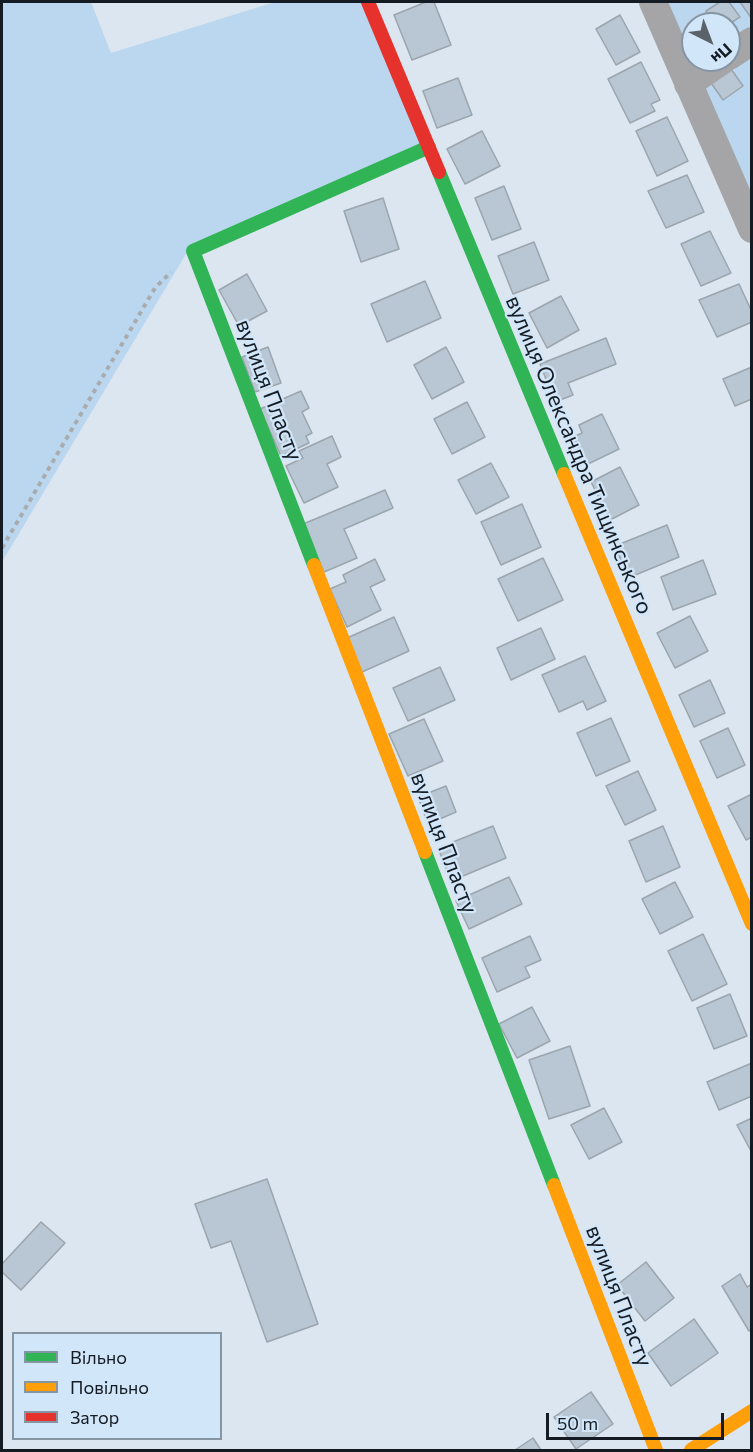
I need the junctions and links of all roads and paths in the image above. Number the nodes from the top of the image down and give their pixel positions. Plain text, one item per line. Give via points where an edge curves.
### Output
1 (368, 2) edge
2 (653, 2) edge
3 (706, 72) edge
4 (688, 84) junction
5 (429, 147) junction
6 (751, 225) edge
7 (193, 251) junction
8 (2, 548) edge
9 (752, 924) edge
10 (752, 1411) edge
11 (656, 1450) edge
12 (691, 1450) edge

1 - 5 street, вулиця Олександра Тищинського
2 - 4 street
3 - 4 street
4 - 6 street
5 - 7 street
5 - 9 street, вулиця Олександра Тищинського
7 - 8 path via 154,288
7 - 11 street, вулиця Пласту
10 - 12 street

